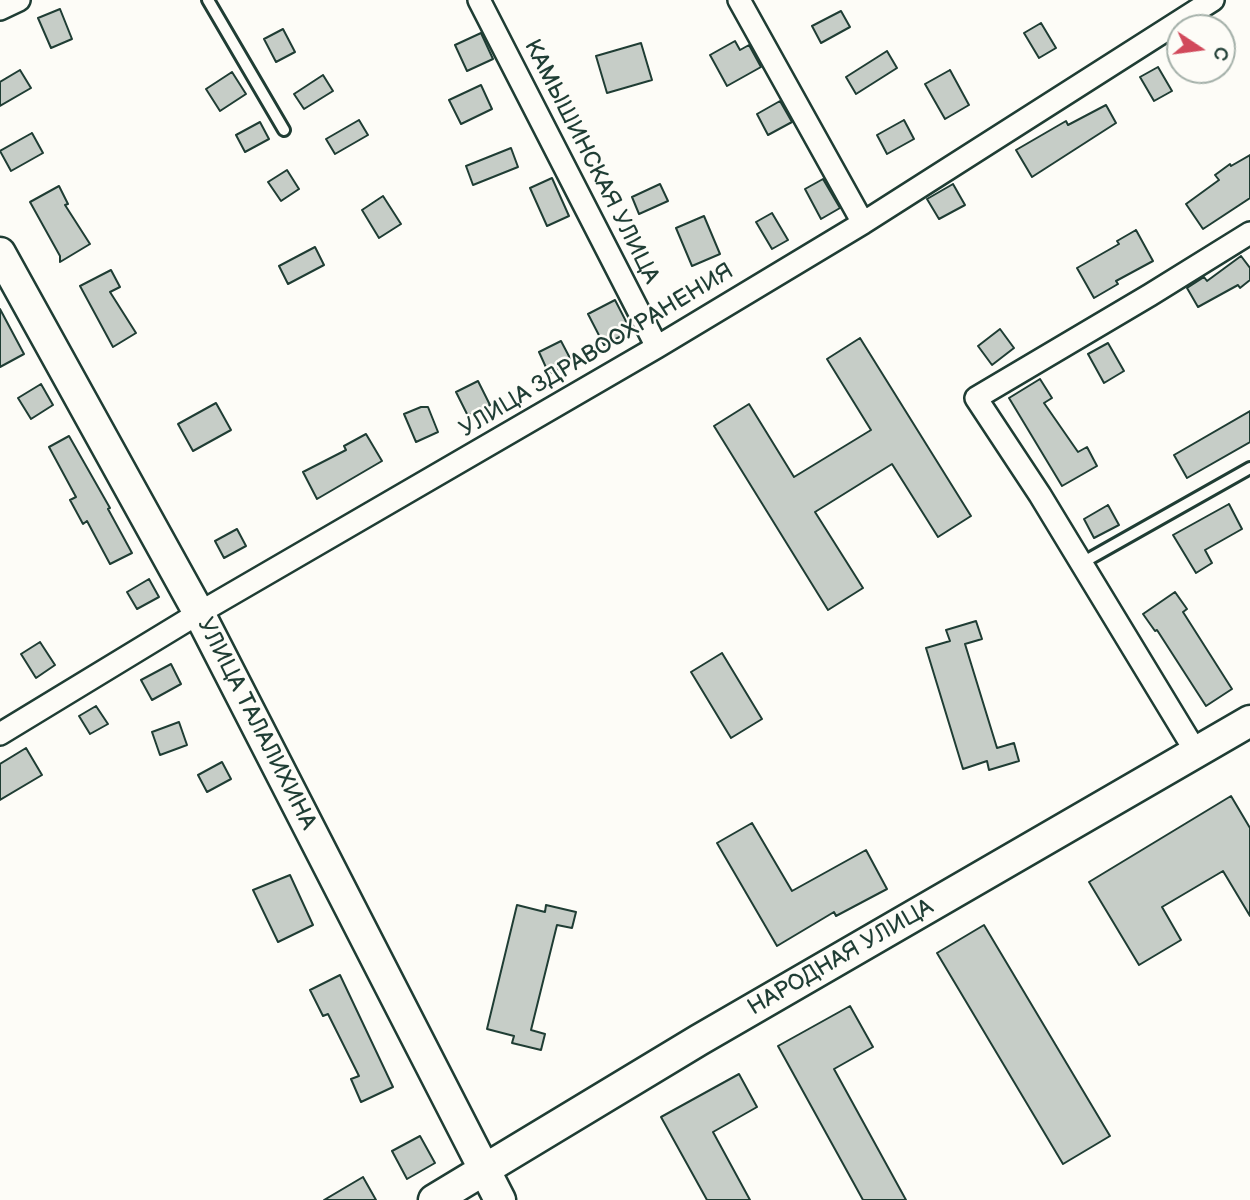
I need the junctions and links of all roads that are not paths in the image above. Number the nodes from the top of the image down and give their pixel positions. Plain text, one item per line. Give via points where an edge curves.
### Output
1 (19, 0) edge
2 (208, 0) edge
3 (479, 0) edge
4 (739, 0) edge
5 (1213, 0) edge
6 (0, 9) edge
7 (284, 130) dead end
8 (863, 223) junction
9 (1250, 233) edge
10 (0, 253) edge
11 (657, 347) junction
12 (1250, 468) edge
13 (1080, 564) junction
14 (199, 613) junction
15 (1250, 721) edge
16 (0, 734) edge
17 (1196, 752) junction
18 (484, 1171) junction
19 (434, 1200) edge
20 (500, 1200) edge

1 - 6 street
2 - 7 lane
3 - 11 street, КАМЫШИНСКАЯ УЛИЦА
4 - 8 street
5 - 8 street, УЛИЦА ЗДРАВООХРАНЕНИЯ
8 - 11 street, УЛИЦА ЗДРАВООХРАНЕНИЯ
9 - 13 street via 976,398
10 - 14 street, УЛИЦА ТАЛАЛИХИНА
11 - 14 street, УЛИЦА ЗДРАВООХРАНЕНИЯ
12 - 13 lane
13 - 17 street
14 - 16 street, УЛИЦА ЗДРАВООХРАНЕНИЯ
14 - 18 street, УЛИЦА ТАЛАЛИХИНА
15 - 17 street, НАРОДНАЯ УЛИЦА
17 - 18 street, НАРОДНАЯ УЛИЦА via 699,1040
18 - 19 street, НАРОДНАЯ УЛИЦА
18 - 20 street, УЛИЦА ТАЛАЛИХИНА

